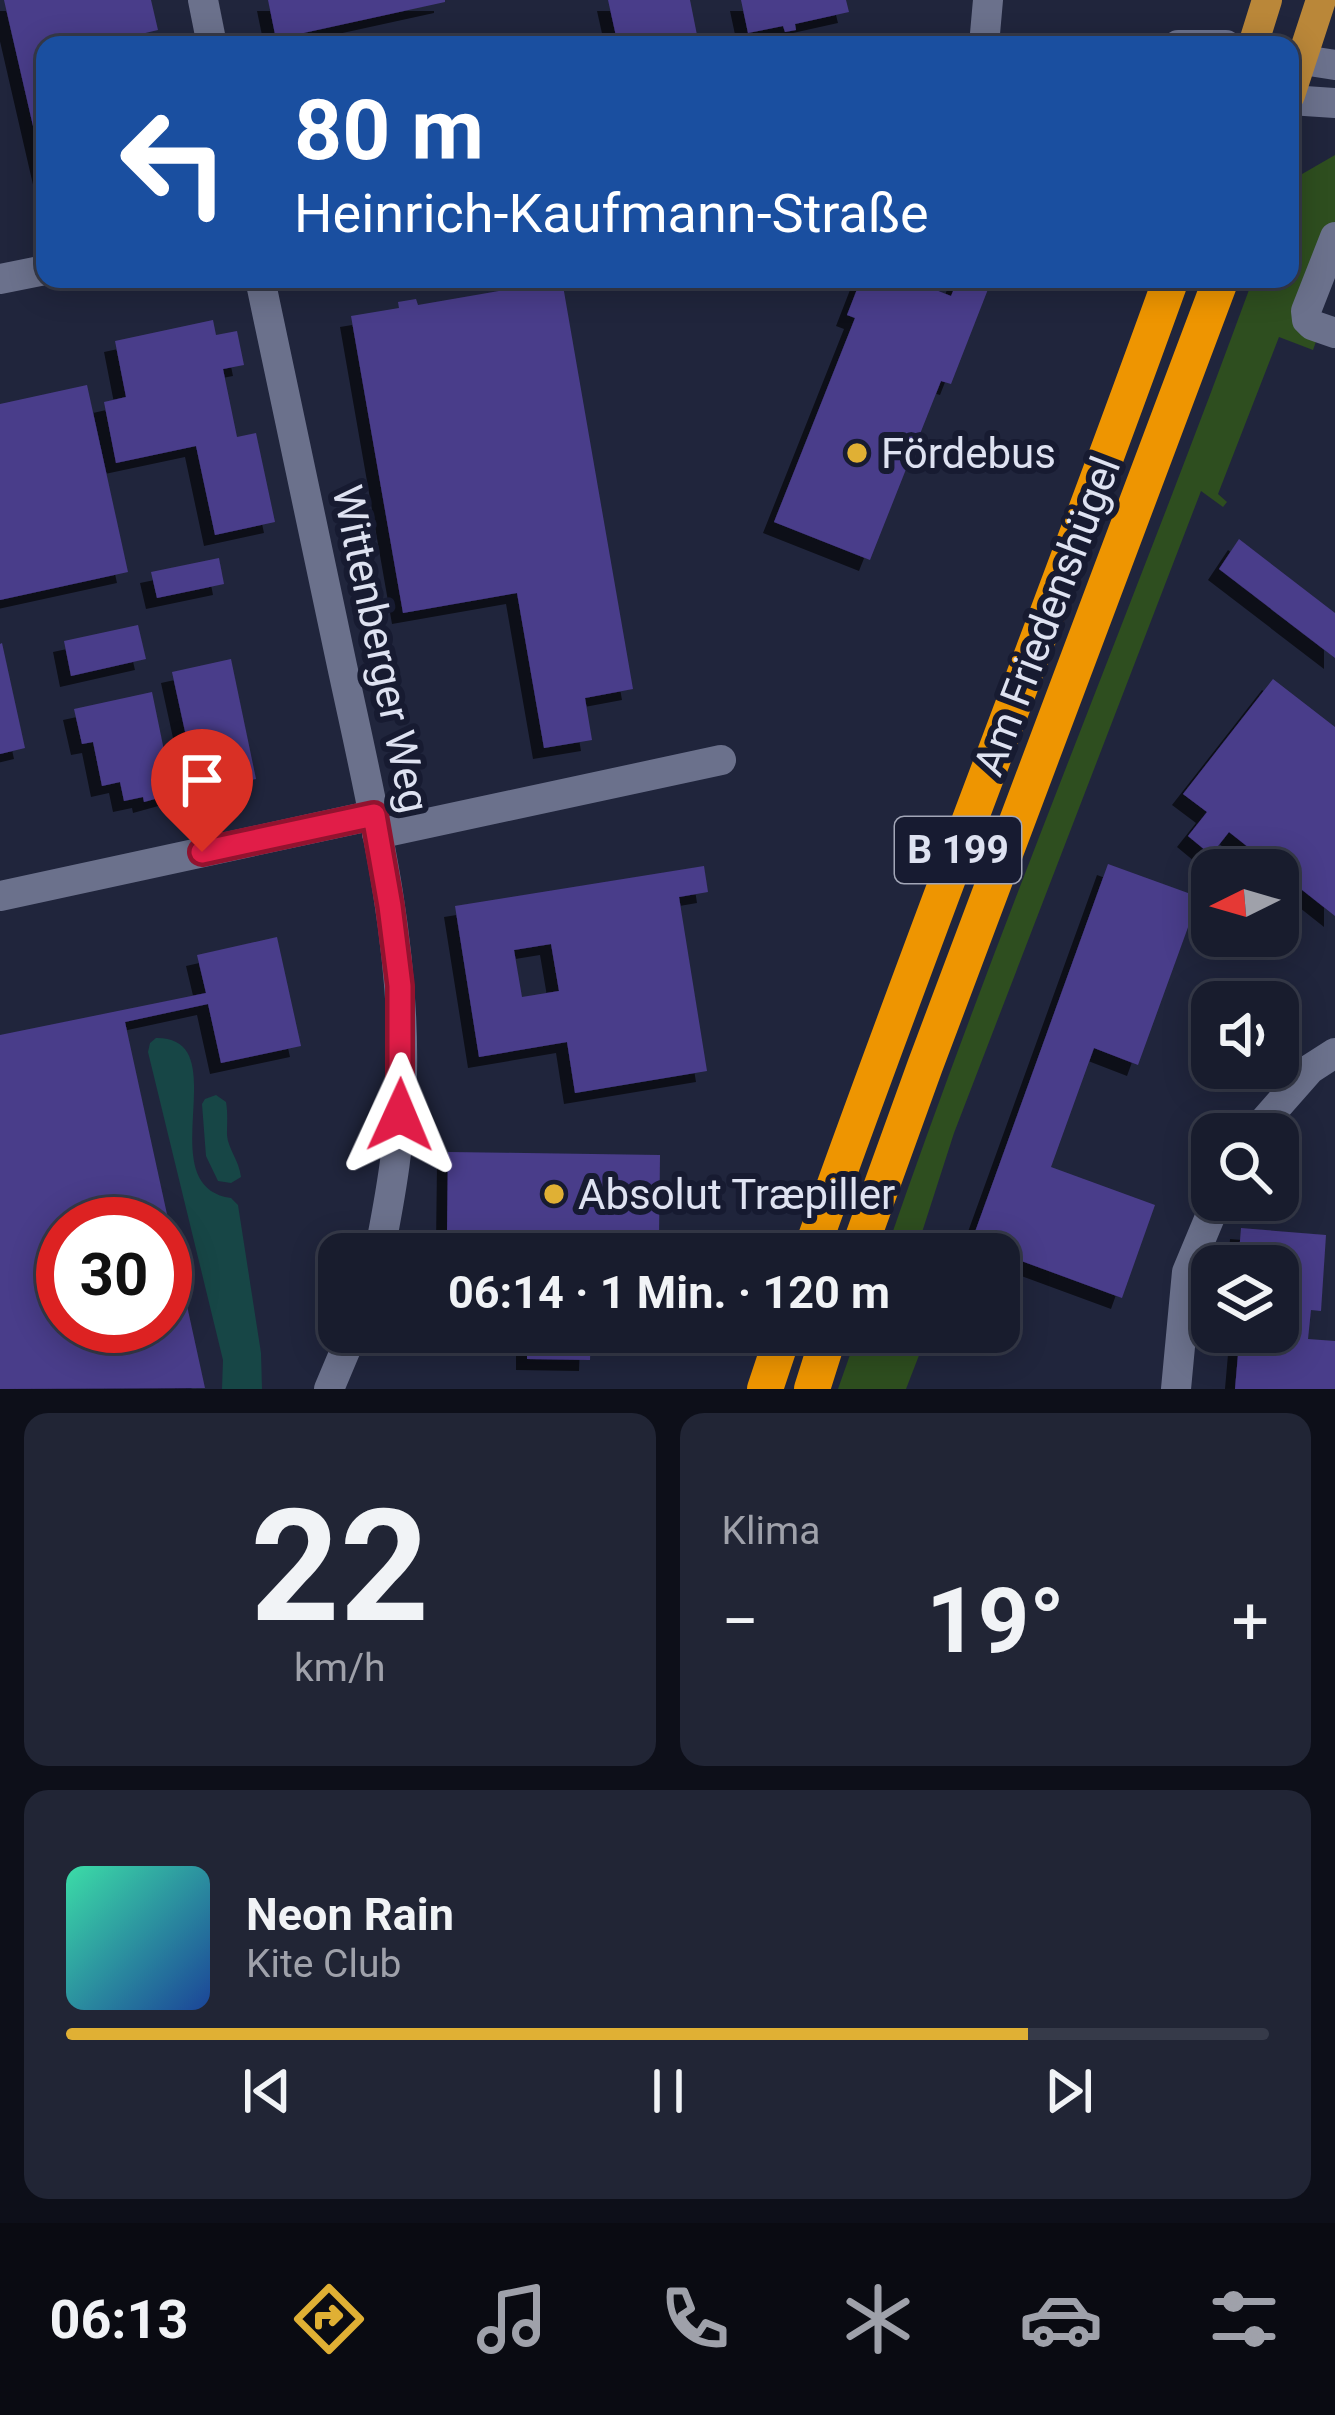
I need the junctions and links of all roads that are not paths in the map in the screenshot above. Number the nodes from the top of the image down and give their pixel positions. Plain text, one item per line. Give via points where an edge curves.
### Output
1 (203, 0) edge
2 (988, 0) edge
3 (1267, 0) edge
4 (1322, 0) edge
5 (1335, 10) edge
6 (210, 36) edge
7 (986, 36) edge
8 (1256, 36) edge
9 (1299, 53) edge
10 (1299, 60) edge
11 (1335, 65) edge
12 (1299, 99) edge
13 (1335, 103) edge
14 (1335, 237) edge
15 (36, 272) edge
16 (0, 279) edge
17 (262, 288) edge
18 (1168, 288) edge
19 (1218, 288) edge
20 (1335, 333) edge
21 (722, 760) dead end
22 (375, 825) junction
23 (0, 896) edge
24 (1335, 1053) edge
25 (1271, 1113) edge
26 (1208, 1221) edge
27 (383, 1233) edge
28 (818, 1233) edge
29 (865, 1233) edge
30 (344, 1353) edge
31 (777, 1353) edge
32 (823, 1353) edge
33 (329, 1389) edge
34 (765, 1389) edge
35 (812, 1389) edge
36 (1176, 1389) edge

1 - 6 street
2 - 7 street
3 - 8 main road
4 - 5 street
4 - 9 main road
10 - 11 street
12 - 13 street
14 - 20 street via 1306,311 1312,325
15 - 16 street
17 - 22 street, Wittenberger Weg
18 - 28 highway, Am Friedenshügel / B 199
19 - 29 highway, Am Friedenshügel / B 199
21 - 22 street
22 - 23 street
22 - 27 street, Wittenberger Weg via 400,986 402,1070
24 - 25 street
26 - 36 street via 1187,1272
30 - 33 street
31 - 34 highway
32 - 35 highway

